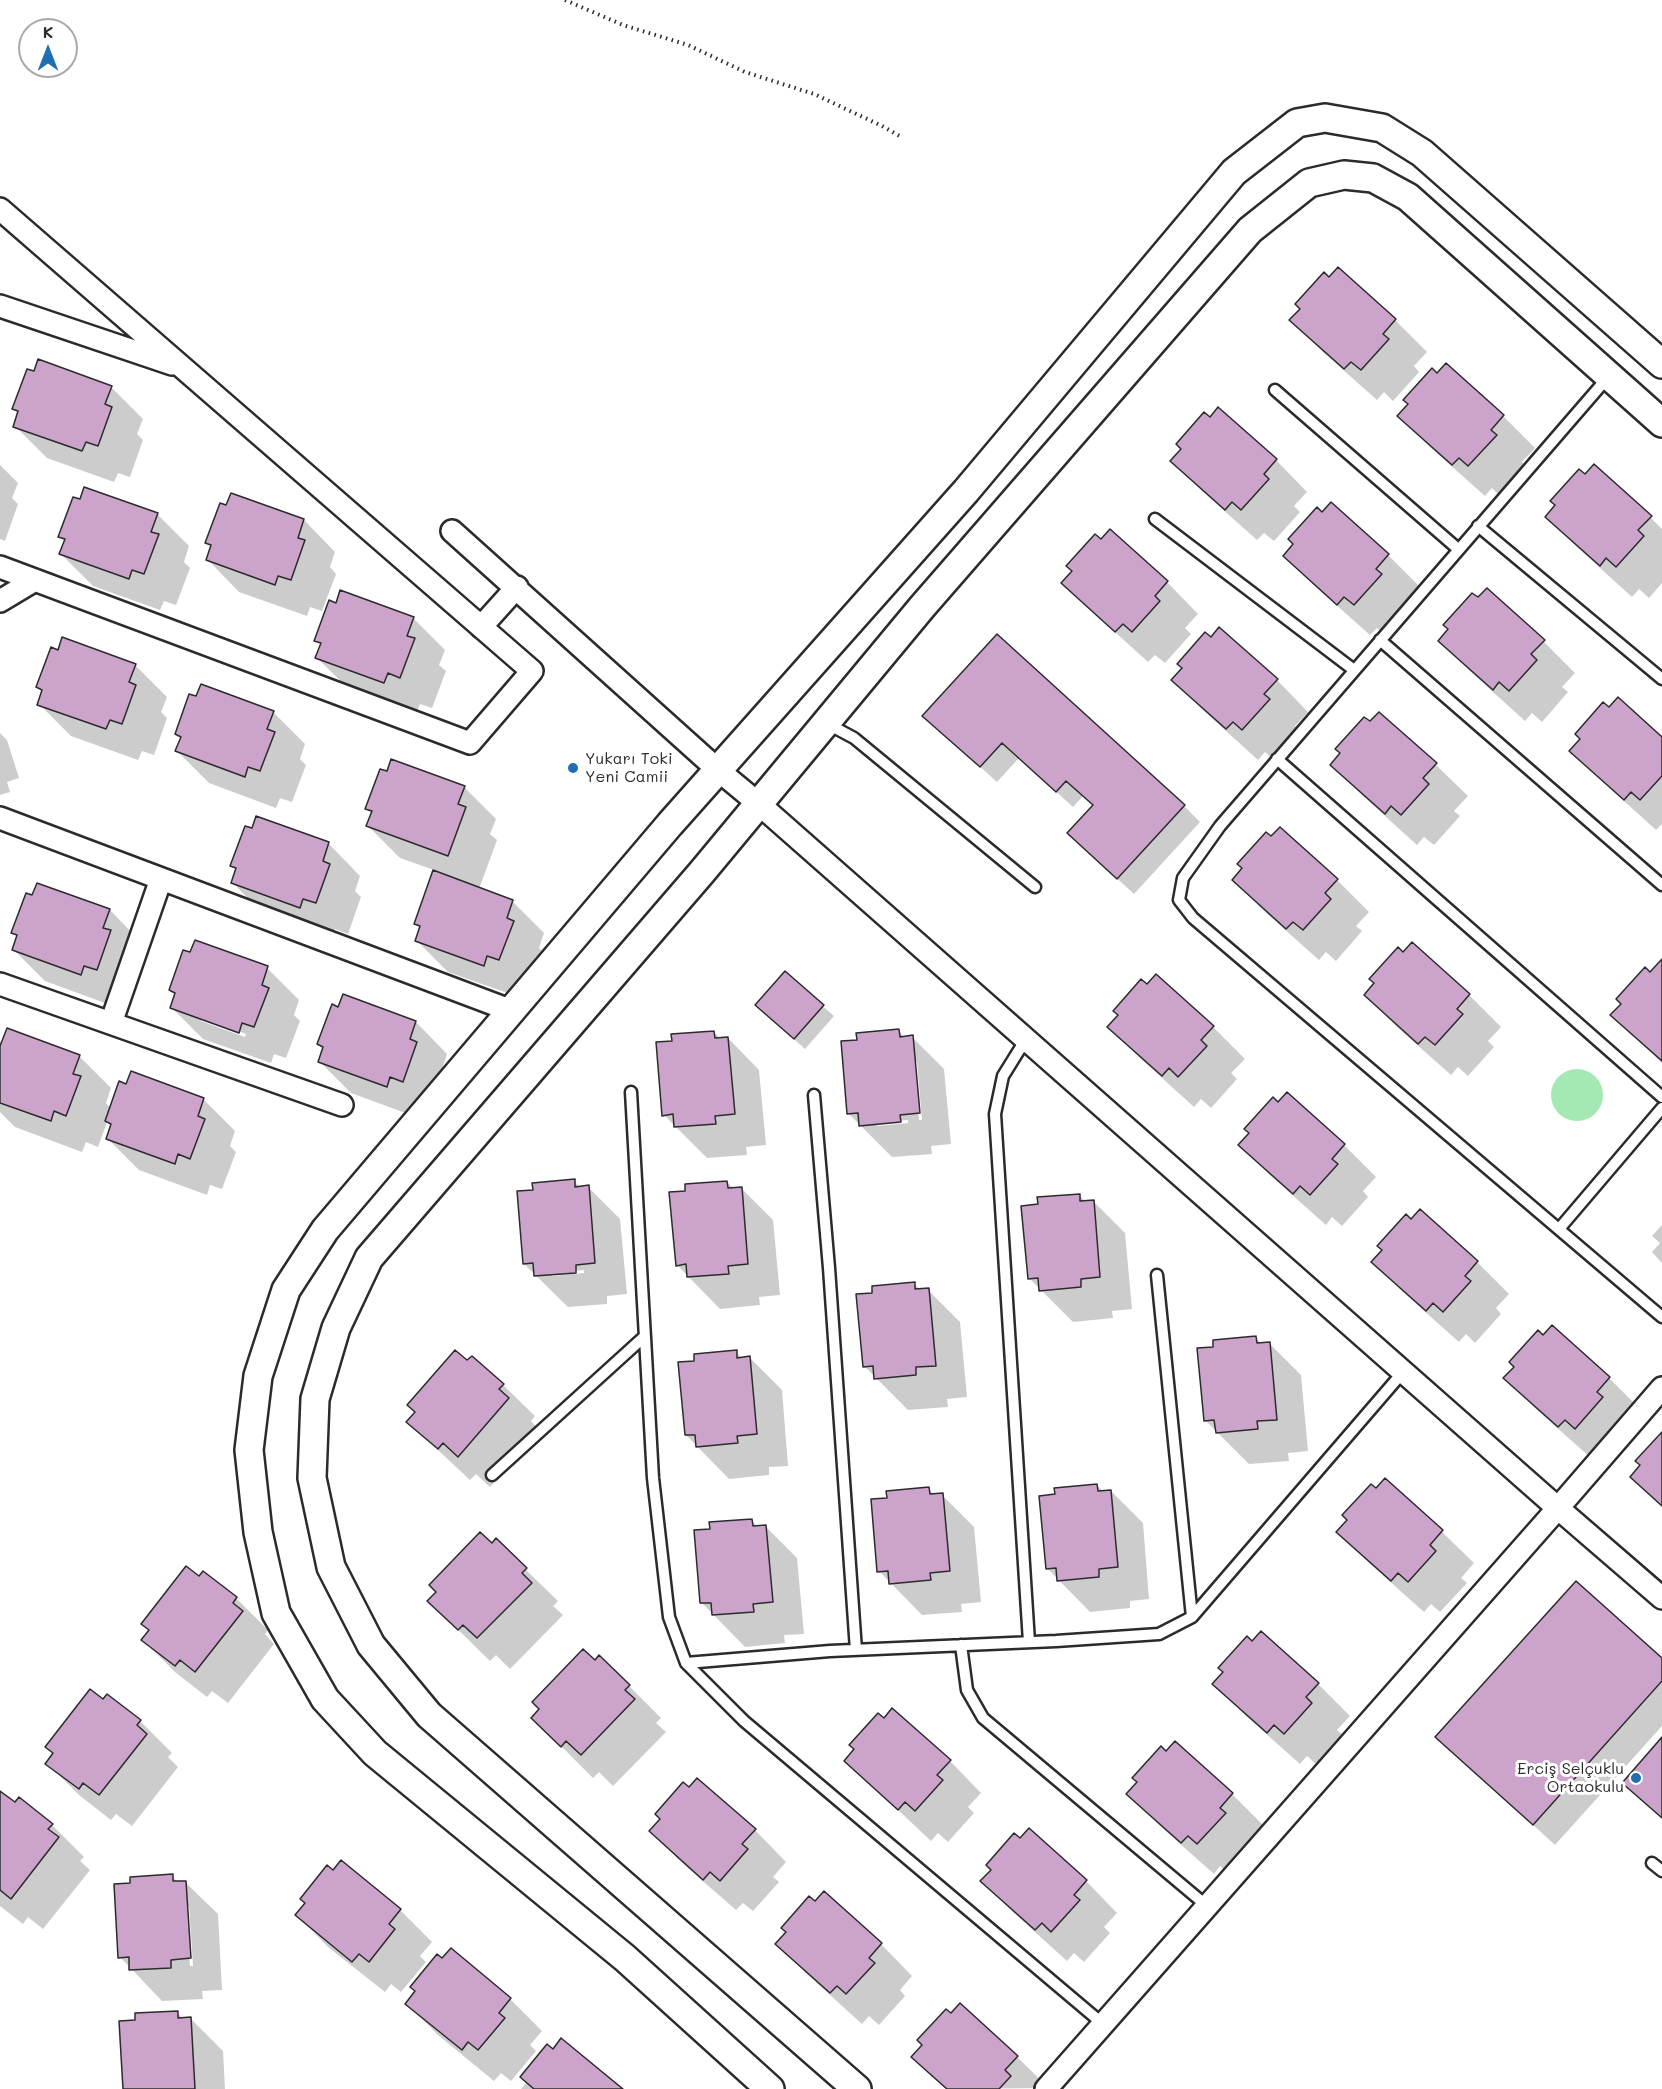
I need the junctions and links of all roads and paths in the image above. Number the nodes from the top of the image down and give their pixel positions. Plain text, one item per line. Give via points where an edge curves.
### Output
1 (565, 0) edge
2 (903, 138) dead end
3 (0, 209) edge
4 (0, 306) edge
5 (1662, 364) edge
6 (181, 367) junction
7 (1609, 376) junction
8 (1275, 390) dead end
9 (1662, 423) edge
10 (1155, 519) dead end
11 (1478, 526) junction
12 (452, 531) dead end
13 (1458, 549) junction
14 (0, 567) edge
15 (35, 580) junction
16 (517, 587) junction
17 (0, 601) edge
18 (481, 627) junction
19 (1380, 639) junction
20 (1354, 670) junction
21 (1662, 679) edge
22 (826, 723) junction
23 (1277, 759) junction
24 (718, 770) junction
25 (759, 804) junction
26 (0, 818) edge
27 (161, 879) junction
28 (1662, 885) edge
29 (1035, 887) dead end
30 (0, 984) edge
31 (512, 1011) junction
32 (111, 1023) junction
33 (1026, 1039) junction
34 (631, 1092) dead end
35 (814, 1095) dead end
36 (1662, 1097) edge
37 (342, 1105) dead end
38 (1662, 1108) edge
39 (1559, 1229) junction
40 (1157, 1275) dead end
41 (1662, 1317) edge
42 (645, 1336) junction
43 (1403, 1372) junction
44 (1662, 1388) edge
45 (492, 1475) dead end
46 (1558, 1508) junction
47 (1662, 1598) edge
48 (1192, 1617) junction
49 (1029, 1642) junction
50 (961, 1645) junction
51 (856, 1650) junction
52 (686, 1663) junction
53 (1652, 1863) dead end
54 (1662, 1871) edge
55 (1208, 1905) junction
56 (1103, 2024) junction
57 (770, 2089) edge
58 (857, 2089) edge
59 (1046, 2089) edge

1 - 2 path via 623,25 688,45 745,72 814,94
3 - 6 street
4 - 6 street
5 - 24 street via 1422,153 1382,128 1325,118 1297,123 1234,172 966,491
6 - 18 street
7 - 9 street
7 - 11 lane
7 - 22 street via 1408,197 1373,178 1344,175 1309,183 1250,230
8 - 13 lane
10 - 20 lane
11 - 13 lane
11 - 21 lane
12 - 16 street
13 - 19 lane
14 - 15 street
15 - 17 street
15 - 18 street via 470,743 532,671
16 - 18 street
16 - 24 street
19 - 20 lane
19 - 28 lane
20 - 23 lane
22 - 25 street
22 - 29 lane via 854,738
23 - 36 lane
23 - 39 lane via 1220,826 1183,878 1179,900 1193,918
24 - 25 street
24 - 31 street
25 - 33 street
25 - 58 street via 369,1258 336,1328 315,1399 312,1478 331,1567 371,1645 429,1715
26 - 27 street
27 - 31 street
27 - 32 street
30 - 32 street
31 - 57 street via 325,1230 286,1290 258,1376 249,1450 258,1532 276,1613 325,1699 375,1753 625,1958
32 - 37 street
33 - 43 street
33 - 49 lane via 1003,1076 995,1114
34 - 42 lane
35 - 51 lane
38 - 39 lane
39 - 41 lane
40 - 48 lane
42 - 45 lane
42 - 52 lane via 653,1478 669,1617
43 - 46 street
43 - 48 lane
44 - 46 street
46 - 47 street
46 - 55 street
48 - 49 lane via 1159,1634
49 - 50 lane
50 - 51 lane
50 - 55 lane via 968,1690 983,1718
51 - 52 lane
52 - 56 lane via 744,1721
53 - 54 lane
55 - 56 street
56 - 59 street

